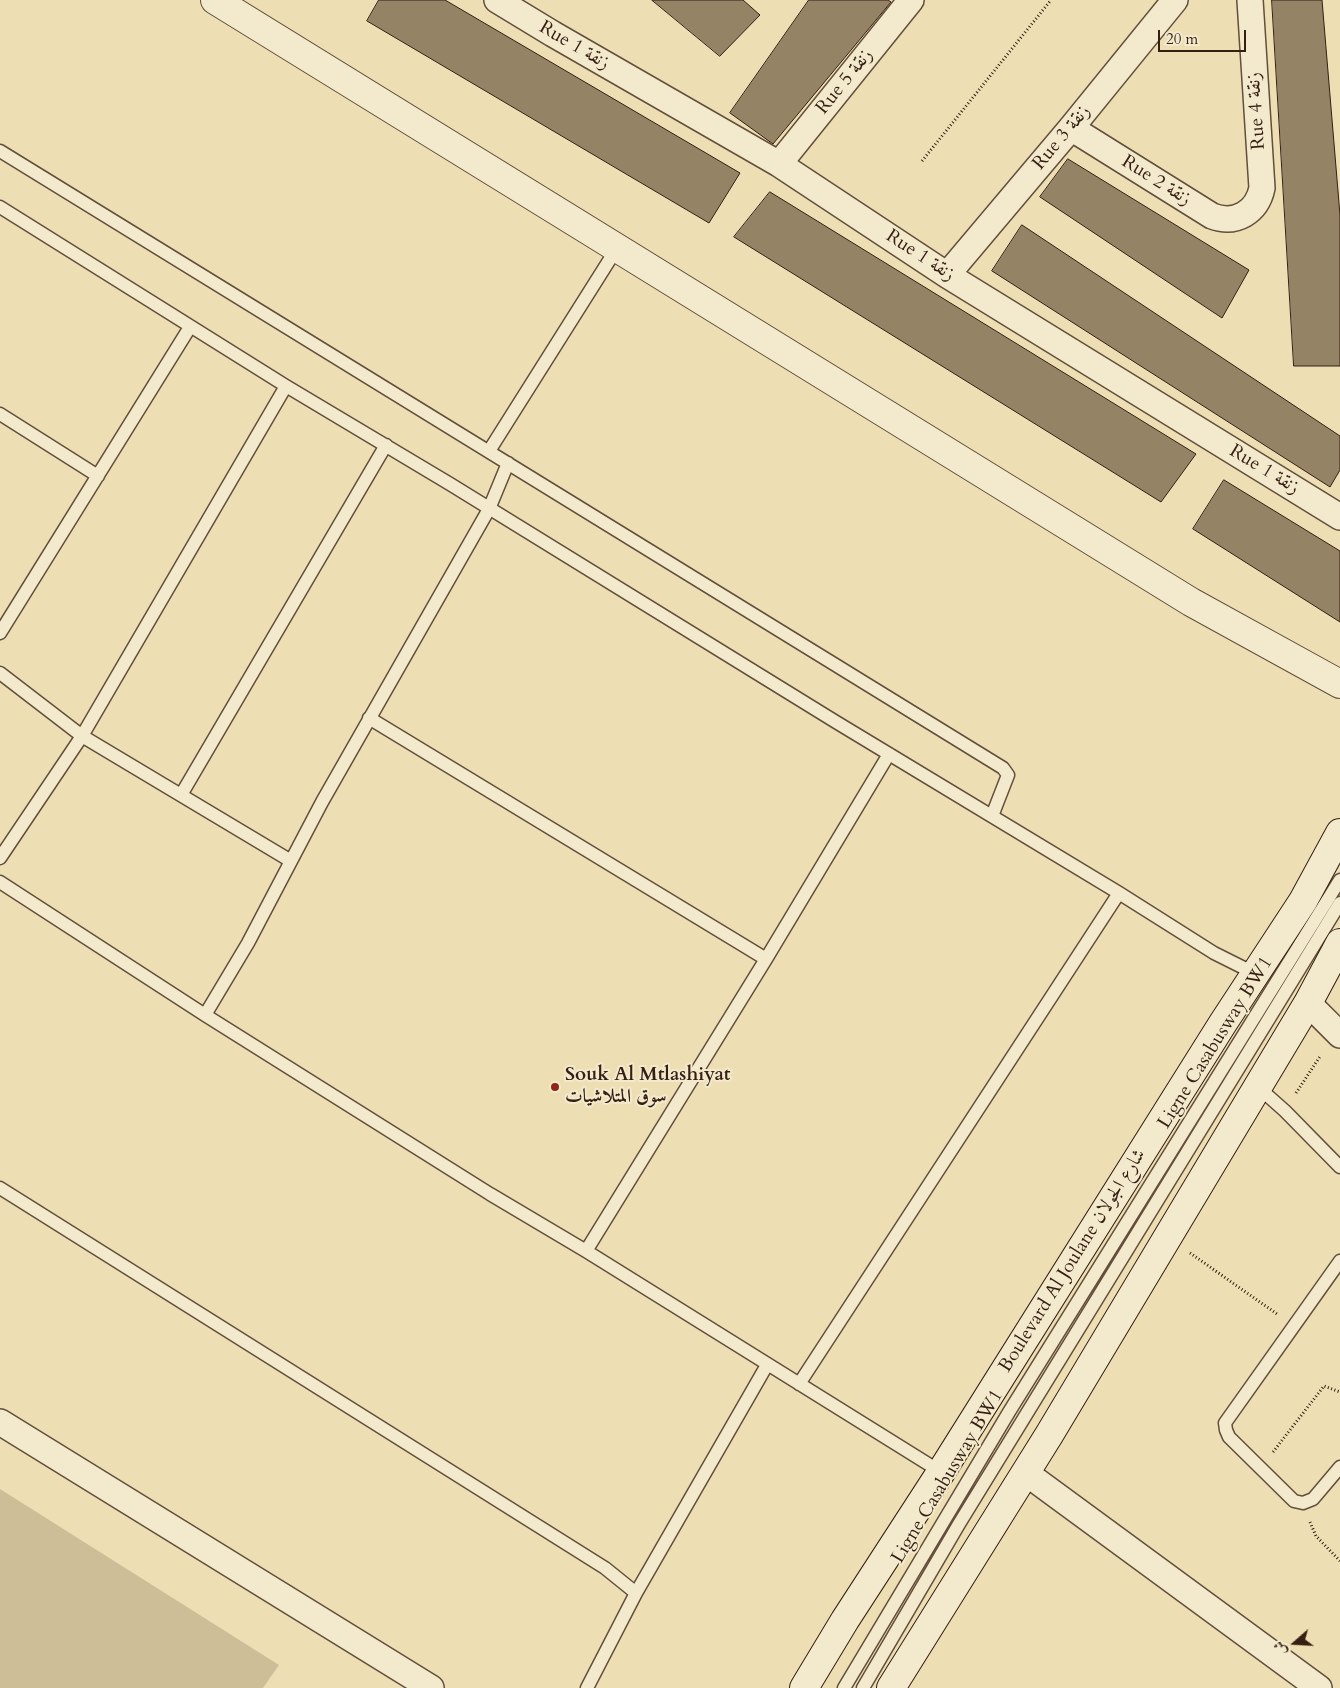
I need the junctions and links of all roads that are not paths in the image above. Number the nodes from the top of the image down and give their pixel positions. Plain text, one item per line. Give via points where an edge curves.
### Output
1 (215, 0) edge
2 (497, 0) edge
3 (911, 0) edge
4 (1175, 0) edge
5 (1250, 0) edge
6 (1071, 128) junction
7 (0, 151) edge
8 (778, 164) junction
9 (0, 207) edge
10 (1244, 215) joint
11 (617, 248) junction
12 (948, 275) junction
13 (190, 327) junction
14 (286, 386) junction
15 (0, 414) edge
16 (386, 445) junction
17 (489, 452) junction
18 (508, 463) junction
19 (98, 476) junction
20 (489, 509) junction
21 (1340, 517) edge
22 (0, 633) edge
23 (0, 673) edge
24 (1340, 684) edge
25 (369, 718) junction
26 (82, 736) junction
27 (889, 754) junction
28 (181, 795) junction
29 (992, 816) junction
30 (1340, 833) edge
31 (0, 858) edge
32 (291, 861) junction
33 (1340, 880) edge
34 (0, 882) edge
35 (1119, 893) junction
36 (1340, 903) edge
37 (1337, 957) edge
38 (766, 959) junction
39 (1256, 974) junction
40 (1308, 1003) junction
41 (204, 1015) junction
42 (1338, 1033) edge
43 (1258, 1087) junction
44 (1340, 1167) edge
45 (0, 1188) edge
46 (586, 1251) junction
47 (1340, 1261) edge
48 (767, 1365) junction
49 (799, 1384) junction
50 (0, 1422) edge
51 (1340, 1467) edge
52 (940, 1472) junction
53 (1026, 1473) junction
54 (636, 1593) junction
55 (431, 1688) edge
56 (587, 1688) edge
57 (804, 1688) edge
58 (844, 1688) edge
59 (863, 1688) edge
60 (891, 1688) edge
61 (1319, 1688) edge

1 - 11 main road
2 - 8 street, Rue 1 زنقة
3 - 8 street, Rue 5 زنقة
4 - 6 street, Rue 3 زنقة
5 - 10 street, Rue 4 زنقة via 1262,188 1255,205
6 - 10 street, Rue 2 زنقة via 1212,216 1228,219
6 - 12 street, Rue 3 زنقة
7 - 17 lane
8 - 12 street, Rue 1 زنقة
9 - 13 lane
11 - 17 lane
11 - 24 main road via 1191,602
12 - 21 street, Rue 1 زنقة
13 - 14 lane
13 - 19 lane
14 - 16 lane
14 - 26 lane
15 - 19 lane
16 - 20 lane
16 - 28 lane
17 - 18 lane
18 - 20 lane
18 - 29 lane via 1004,768 1008,775
19 - 22 lane
20 - 25 lane
20 - 27 lane
23 - 26 lane
25 - 32 lane
25 - 38 lane
26 - 28 lane
26 - 31 lane
27 - 29 lane
27 - 38 lane
28 - 32 lane
29 - 35 lane
30 - 39 main road, Boulevard Al Joulane شارع الجولان via 1303,901
32 - 41 lane via 248,943
33 - 58 lane, Ligne Casabusway BW1 via 1009,1412
34 - 41 lane
35 - 39 lane via 1214,953
35 - 49 lane
36 - 59 lane, Ligne Casabusway BW1 via 974,1500
37 - 40 main road
38 - 46 lane
39 - 52 main road, Boulevard Al Joulane شارع الجولان
40 - 42 street
40 - 43 main road
41 - 46 lane
43 - 44 lane
43 - 53 main road
45 - 54 lane via 597,1563
46 - 48 lane
47 - 51 lane via 1225,1423 1229,1437 1294,1501 1303,1503 1313,1499
48 - 49 lane
48 - 54 lane
49 - 52 lane
50 - 55 street
52 - 57 main road, Boulevard Al Joulane شارع الجولان
53 - 60 main road
53 - 61 street
54 - 56 lane

